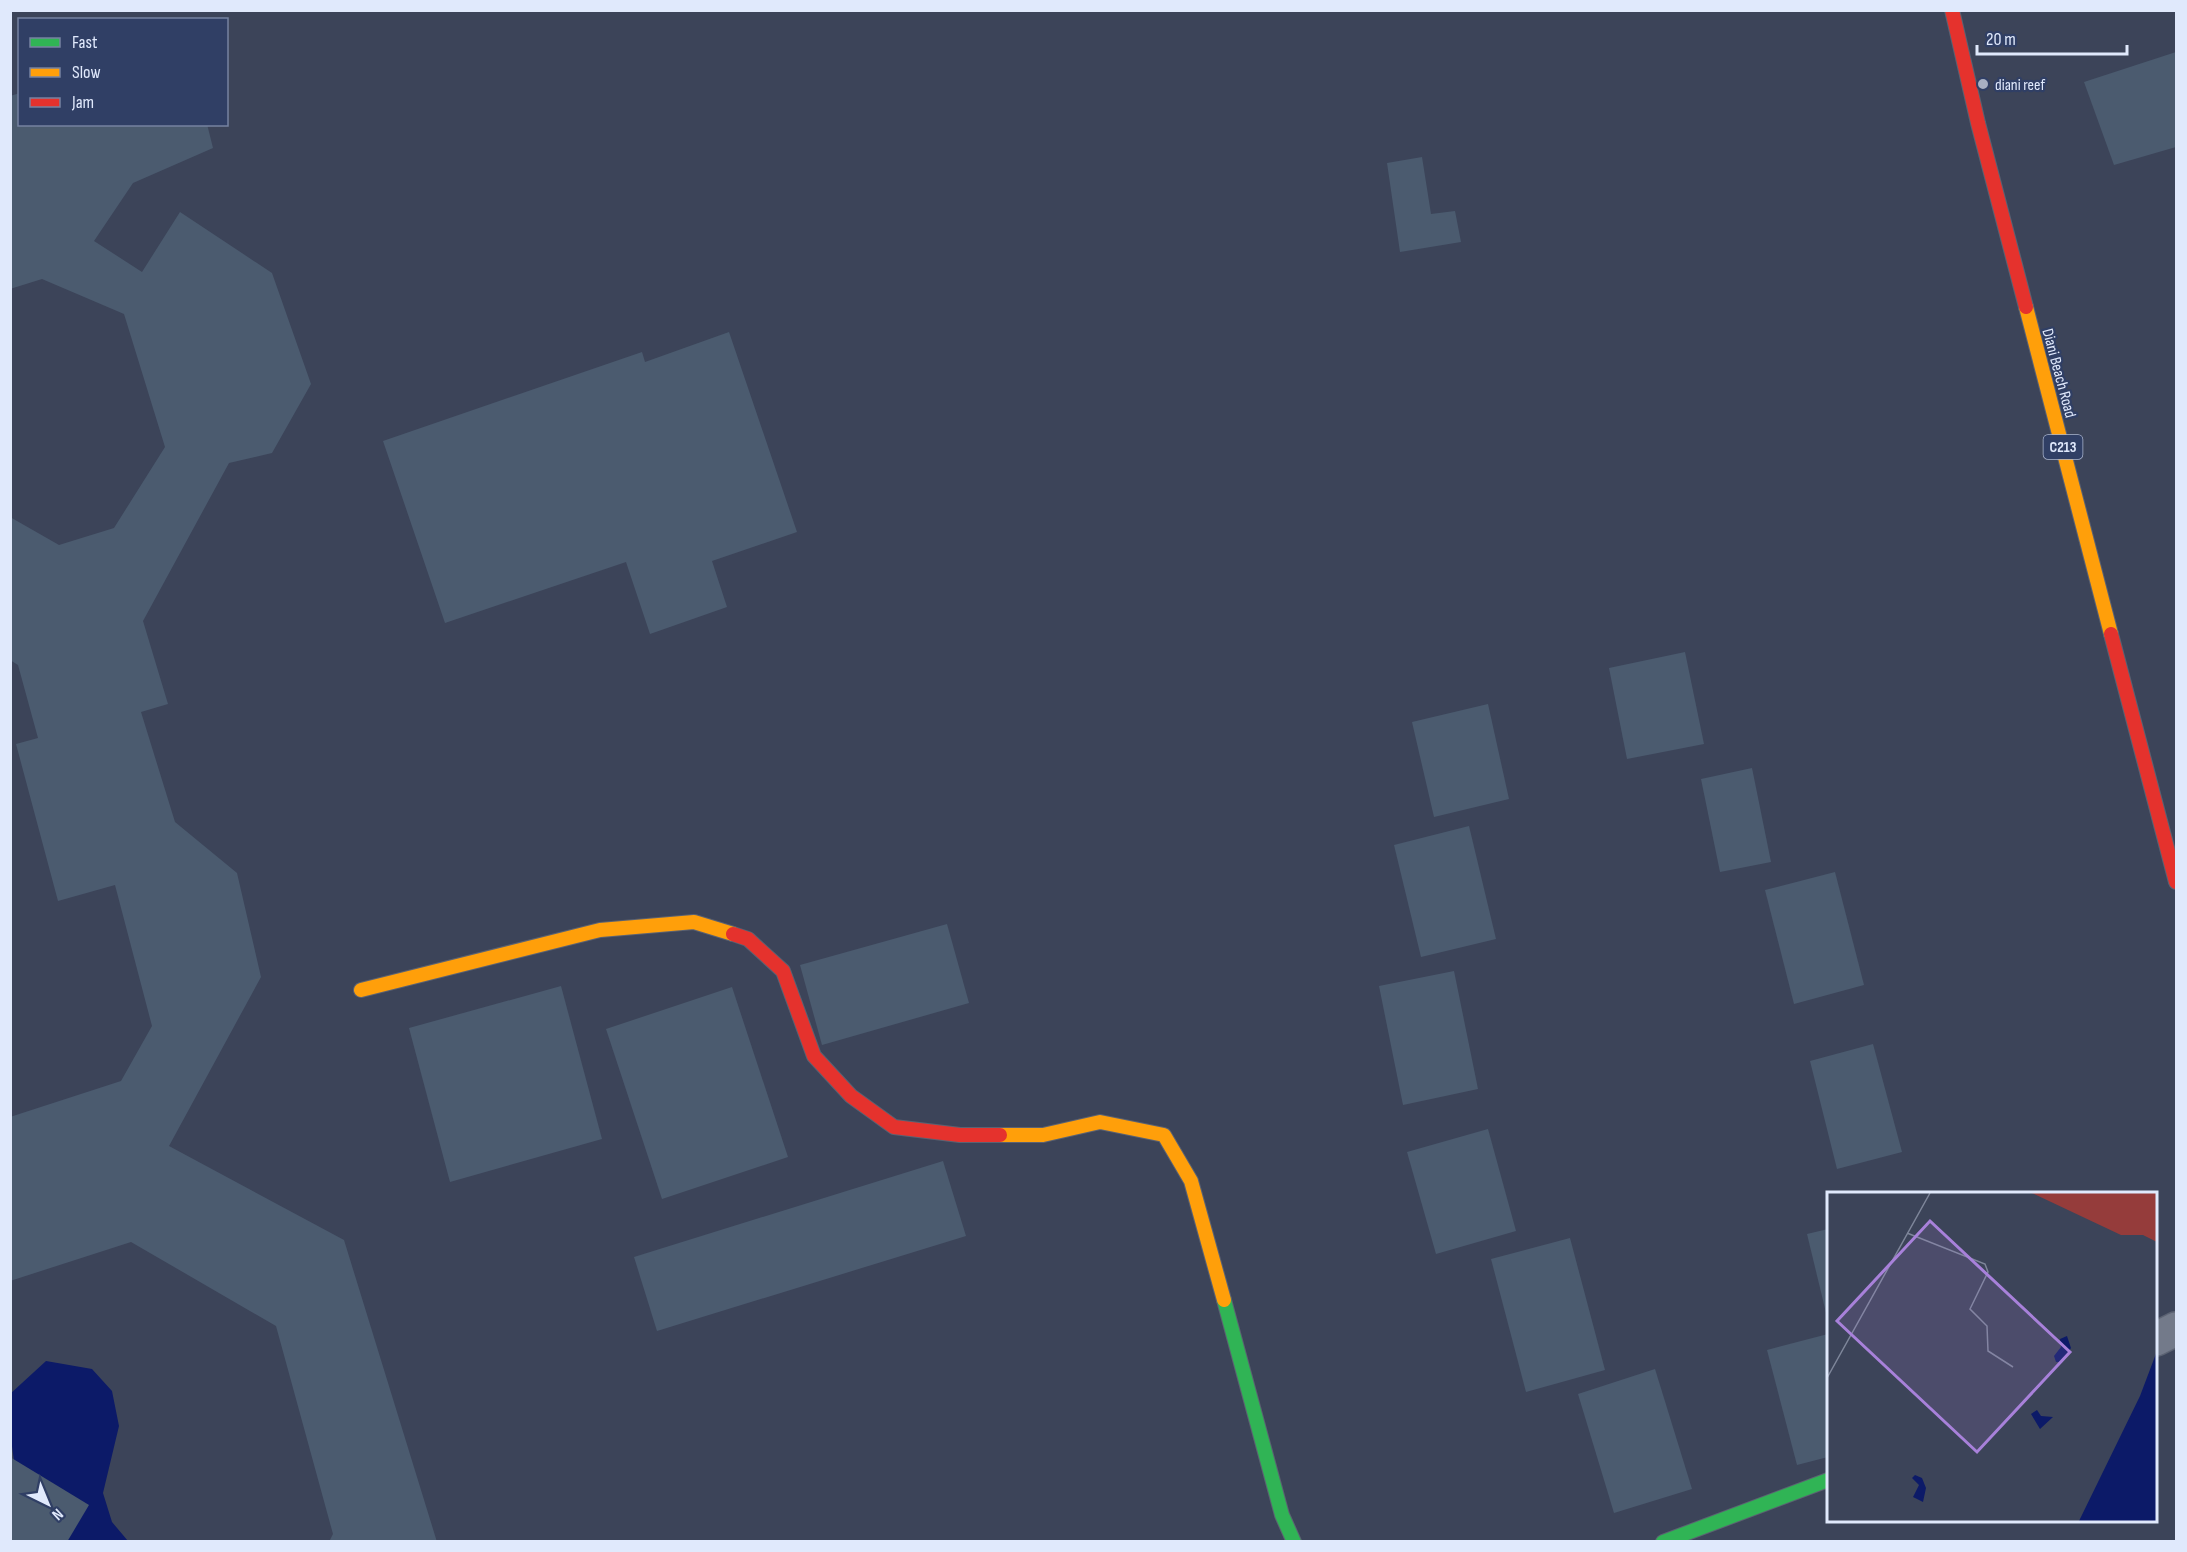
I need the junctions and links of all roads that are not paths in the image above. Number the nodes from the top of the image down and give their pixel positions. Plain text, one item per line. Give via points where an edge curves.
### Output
1 (1952, 10) edge
2 (2176, 882) edge
3 (361, 990) dead end
4 (2176, 1329) edge
5 (2157, 1338) edge
6 (1827, 1480) edge
7 (1294, 1542) edge
8 (1663, 1542) edge

1 - 2 street, Diani Beach Road / C213
3 - 7 street via 600,930 694,922 748,939 783,971 814,1056 851,1096 894,1127 960,1135 1043,1135 1100,1122 1164,1134 1191,1181 1282,1515
4 - 5 street
6 - 8 street

